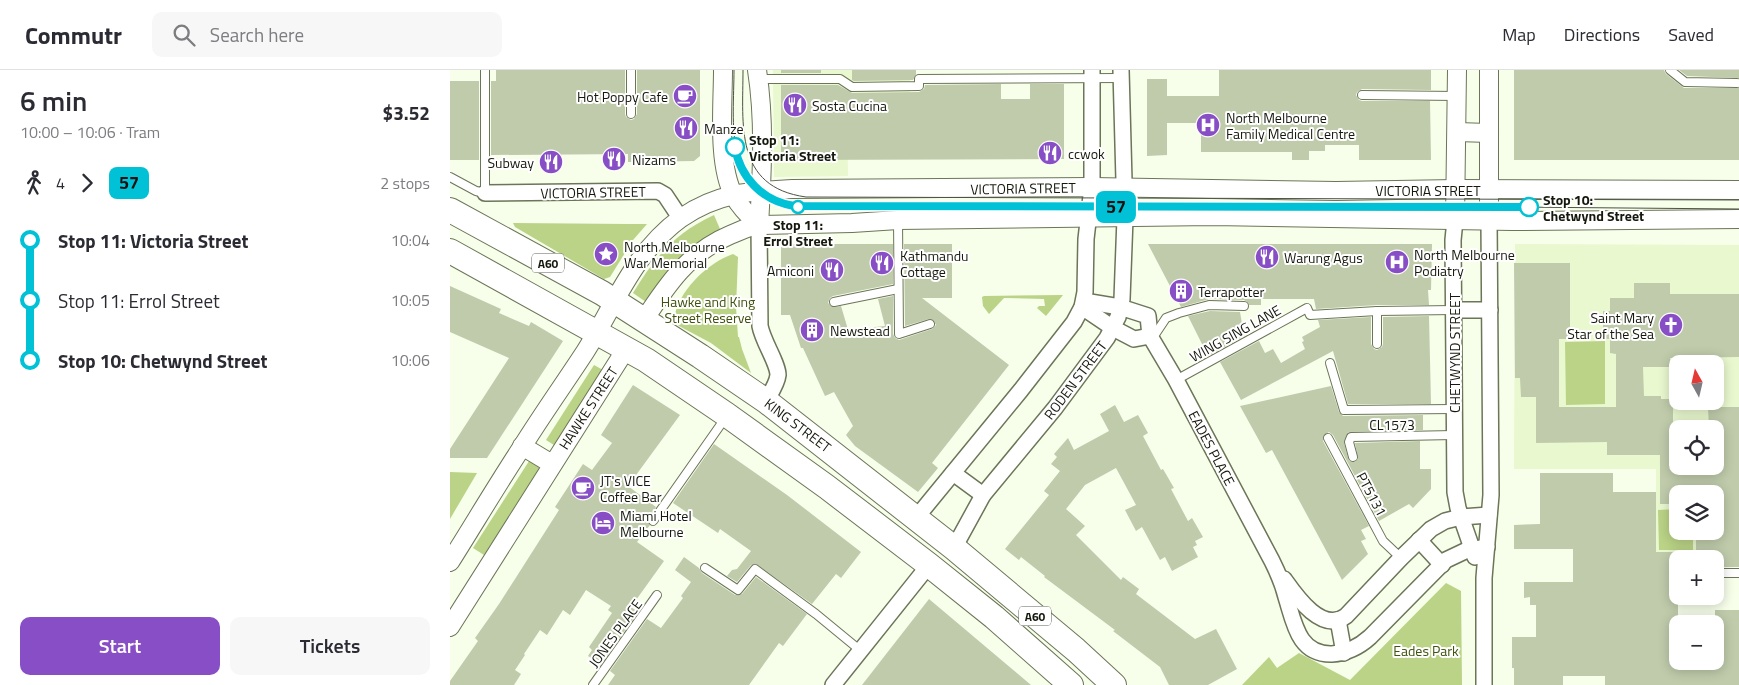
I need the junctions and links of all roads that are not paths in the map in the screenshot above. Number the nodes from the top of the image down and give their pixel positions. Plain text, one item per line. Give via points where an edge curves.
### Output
1 (485, 70) edge
2 (631, 70) edge
3 (723, 70) edge
4 (966, 70) edge
5 (1457, 70) edge
6 (1489, 70) edge
7 (1670, 70) edge
8 (758, 74) edge
9 (1092, 74) edge
10 (1121, 74) edge
11 (966, 79) junction
12 (1737, 83) dead end
13 (1362, 95) dead end
14 (1457, 96) junction
15 (631, 114) dead end
16 (1457, 132) junction
17 (1490, 132) junction
18 (450, 178) edge
19 (1092, 187) junction
20 (1125, 188) junction
21 (1456, 189) junction
22 (762, 190) junction
23 (1490, 190) junction
24 (1739, 190) edge
25 (485, 193) junction
26 (733, 194) junction
27 (450, 210) edge
28 (1089, 218) junction
29 (1126, 218) junction
30 (681, 219) junction
31 (1739, 219) edge
32 (898, 220) junction
33 (1455, 220) junction
34 (1489, 220) junction
35 (759, 225) junction
36 (450, 251) edge
37 (898, 290) junction
38 (613, 300) junction
39 (834, 302) dead end
40 (1083, 304) junction
41 (1244, 306) dead end
42 (1120, 307) junction
43 (1454, 310) junction
44 (1490, 310) junction
45 (1377, 311) junction
46 (644, 320) junction
47 (930, 324) dead end
48 (1113, 328) junction
49 (597, 332) junction
50 (1151, 337) junction
51 (1377, 344) dead end
52 (626, 349) junction
53 (1330, 364) dead end
54 (1176, 380) junction
55 (766, 401) junction
56 (1454, 410) junction
57 (727, 415) junction
58 (1454, 435) junction
59 (1328, 438) dead end
60 (522, 446) junction
61 (1353, 457) dead end
62 (552, 464) junction
63 (953, 473) junction
64 (983, 495) junction
65 (1490, 515) junction
66 (1461, 517) junction
67 (916, 518) junction
68 (653, 521) dead end
69 (1418, 540) junction
70 (954, 548) junction
71 (1479, 548) junction
72 (1401, 558) junction
73 (1272, 561) junction
74 (450, 562) edge
75 (929, 565) junction
76 (1442, 565) junction
77 (705, 568) dead end
78 (1724, 573) edge
79 (1739, 573) edge
80 (657, 595) dead end
81 (1338, 620) junction
82 (450, 627) edge
83 (861, 651) junction
84 (1344, 653) junction
85 (593, 685) edge
86 (833, 685) edge
87 (1072, 685) edge
88 (1114, 685) edge
89 (1484, 685) edge

1 - 25 lane
2 - 15 lane
3 - 26 street via 724,159
4 - 11 lane
5 - 14 street, CHETWYND STREET
6 - 17 street, CHETWYND STREET
7 - 12 lane via 1684,82
8 - 11 lane via 840,79 852,87 919,86 919,80
8 - 22 street
9 - 10 lane
9 - 11 lane
9 - 19 street
10 - 20 street, RODEN STREET
13 - 14 lane
14 - 16 street, CHETWYND STREET
16 - 17 street
16 - 21 street, CHETWYND STREET
17 - 23 street, CHETWYND STREET
18 - 25 lane, VICTORIA STREET
19 - 20 street, VICTORIA STREET
19 - 22 street, VICTORIA STREET
19 - 28 street
20 - 21 street, VICTORIA STREET
20 - 29 street, RODEN STREET
21 - 23 street, VICTORIA STREET
21 - 33 street, CHETWYND STREET
22 - 26 street, VICTORIA STREET
22 - 35 street
23 - 24 street, VICTORIA STREET
23 - 34 street, CHETWYND STREET
25 - 30 street, VICTORIA STREET via 658,191 665,195
26 - 30 street, VICTORIA STREET via 706,204
26 - 35 street
27 - 38 highway, KING STREET / A60
28 - 29 street, VICTORIA STREET
28 - 32 street, VICTORIA STREET
28 - 40 street
29 - 33 street, VICTORIA STREET via 1213,216
29 - 42 street, RODEN STREET
30 - 38 street via 646,252
31 - 34 street, VICTORIA STREET
32 - 35 street, VICTORIA STREET
32 - 37 lane
33 - 34 street, VICTORIA STREET
33 - 43 street, CHETWYND STREET
34 - 44 street, CHETWYND STREET
35 - 46 street, HAWKE STREET via 718,240 690,260 671,280
35 - 55 street via 760,326 778,372
36 - 49 highway, A60
37 - 39 lane
37 - 47 lane via 899,334
38 - 46 highway, KING STREET / A60
38 - 49 street
40 - 42 street, EADES PLACE
40 - 48 street
40 - 63 street via 1074,322
41 - 50 lane via 1209,305 1179,313 1166,318
42 - 48 street, RODEN STREET
42 - 50 street, EADES PLACE via 1148,316
43 - 44 street
43 - 45 lane
43 - 56 street, CHETWYND STREET
44 - 65 street, CHETWYND STREET
45 - 51 lane
45 - 54 lane, WING SING LANE via 1310,315 1307,308
46 - 52 highway, HAWKE STREET
46 - 55 highway, KING STREET / A60
48 - 50 street via 1134,339
48 - 64 street, RODEN STREET via 1055,408
49 - 52 highway, A60
49 - 60 street
50 - 54 street, EADES PLACE
52 - 57 highway, A60
52 - 62 street, HAWKE STREET
53 - 56 lane via 1344,410
54 - 73 street, EADES PLACE
55 - 67 highway, KING STREET / A60
56 - 58 street, CHETWYND STREET
57 - 68 lane
57 - 75 highway, A60
58 - 61 lane, CL1573 via 1351,437 1348,442
58 - 66 street, CHETWYND STREET via 1455,492
59 - 72 lane, PT5131 via 1383,541
60 - 62 street
60 - 74 street
62 - 82 street, HAWKE STREET
63 - 64 street
63 - 67 street
64 - 70 street, RODEN STREET
65 - 66 street
65 - 71 street, CHETWYND STREET
66 - 69 street via 1438,525
66 - 71 street, CHETWYND STREET
67 - 70 highway, KING STREET / A60
67 - 75 highway
69 - 72 street
69 - 76 street
70 - 88 highway, KING STREET / A60
71 - 76 street via 1453,556
71 - 89 street, CHETWYND STREET via 1484,603
72 - 81 street via 1346,616
73 - 81 street, EADES PLACE via 1313,612 1323,619
73 - 84 street, EADES PLACE via 1304,642 1321,653
75 - 83 street
75 - 87 highway, A60
76 - 84 street via 1364,642
77 - 83 lane via 738,590 755,569
78 - 79 lane
80 - 85 lane, JONES PLACE
81 - 84 street
83 - 86 street

